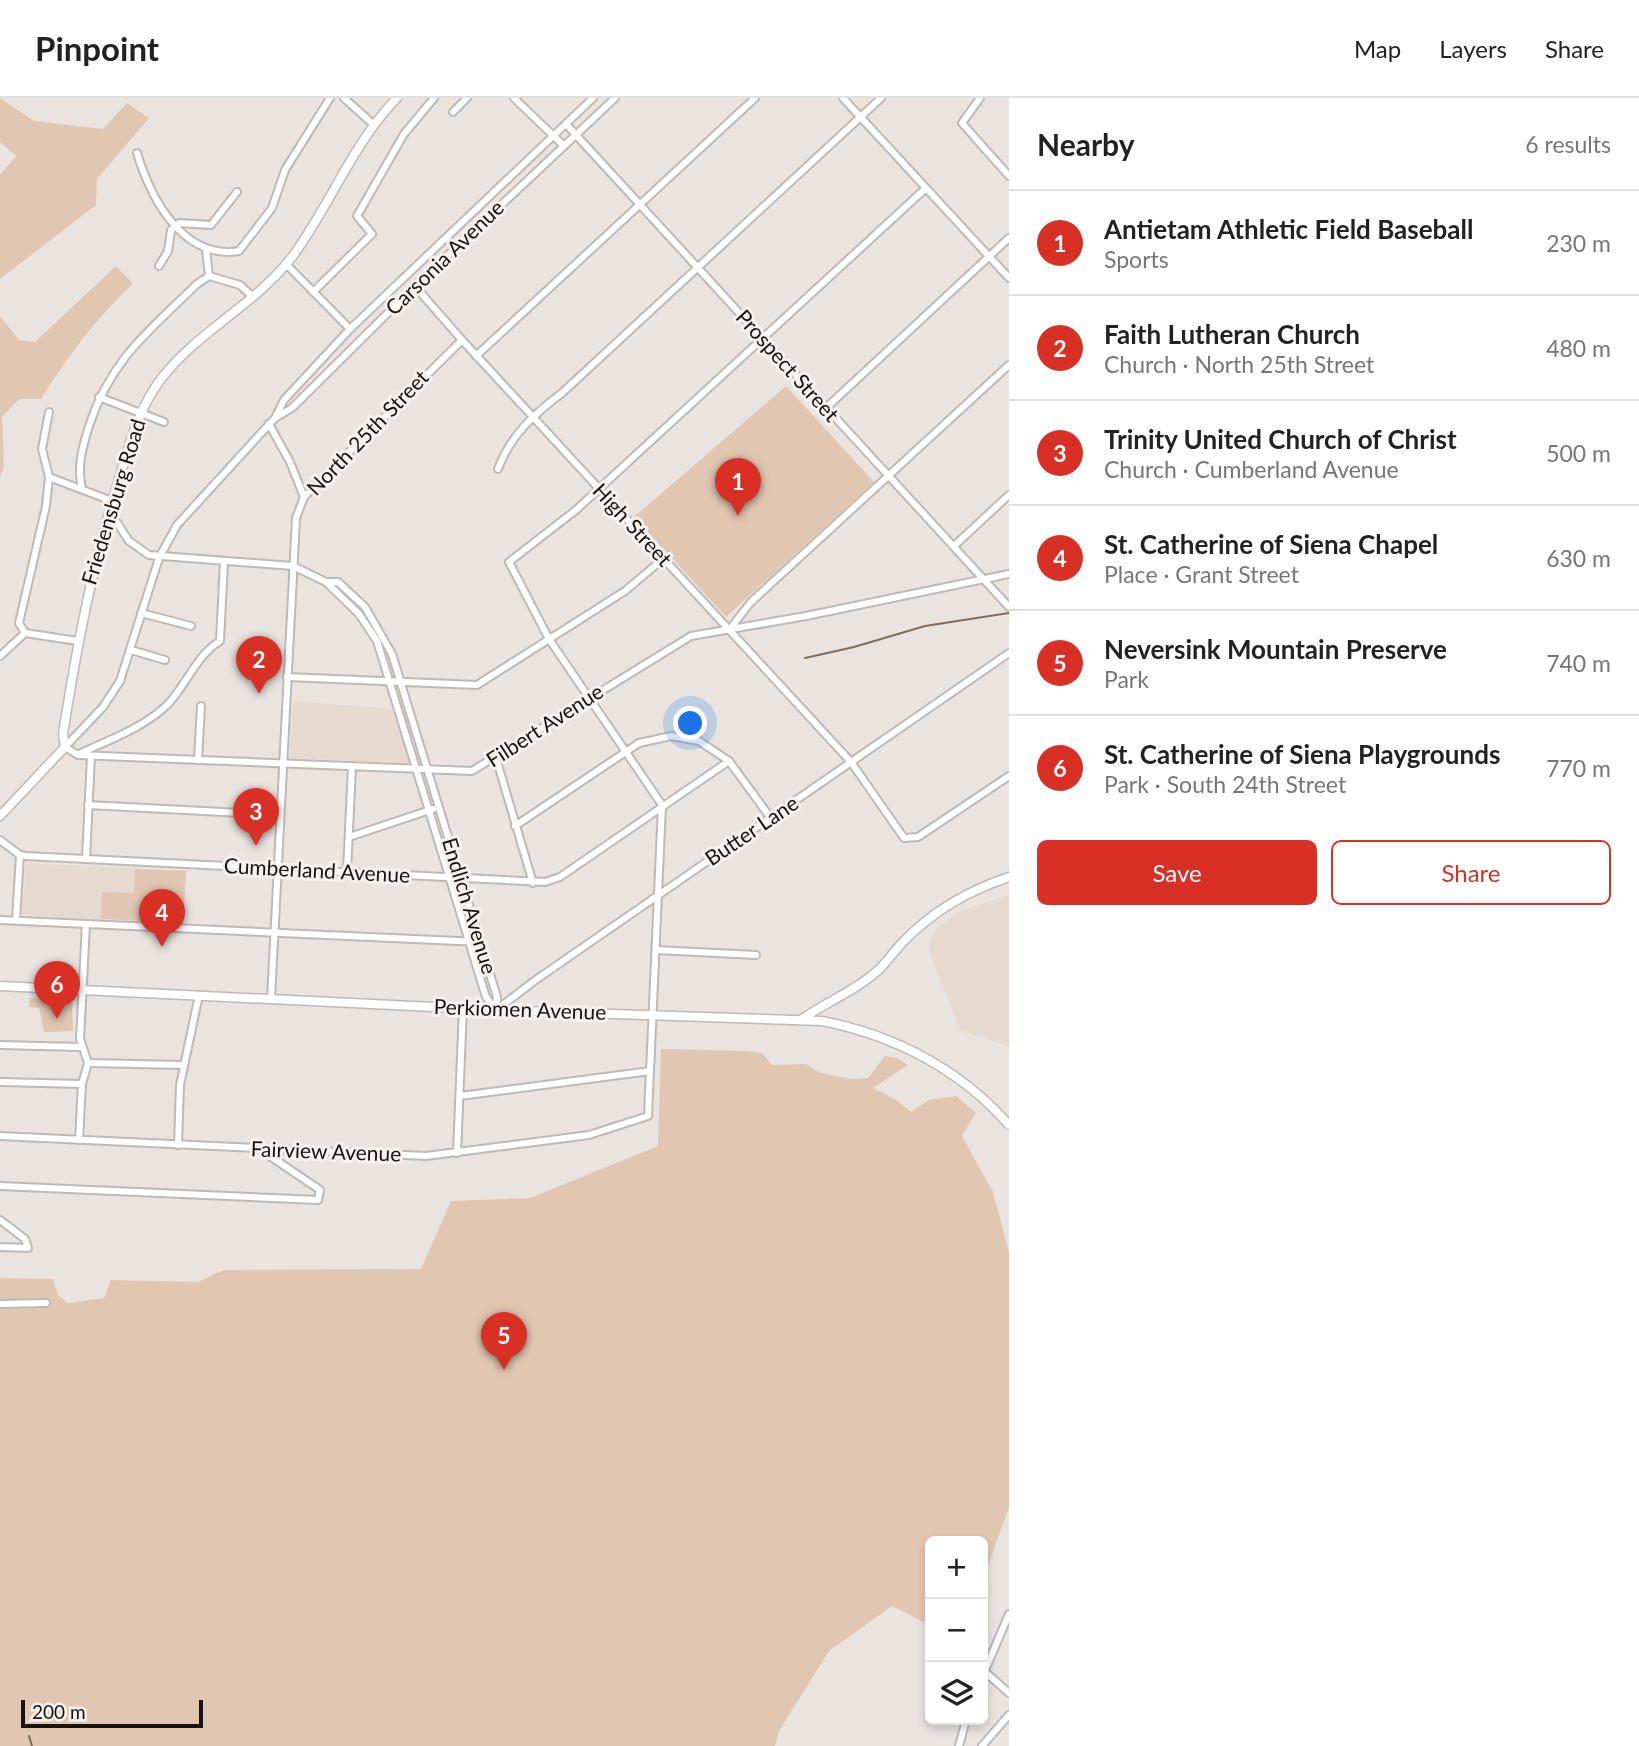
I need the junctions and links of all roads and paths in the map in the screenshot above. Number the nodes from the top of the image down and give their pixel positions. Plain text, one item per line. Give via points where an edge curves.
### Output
1 (330, 98) edge
2 (344, 98) edge
3 (397, 98) edge
4 (435, 98) edge
5 (467, 98) edge
6 (514, 98) edge
7 (593, 98) edge
8 (615, 98) edge
9 (755, 98) edge
10 (843, 98) edge
11 (881, 98) edge
12 (979, 98) edge
13 (453, 112) dead end
14 (861, 117) junction
15 (566, 124) junction
16 (374, 125) junction
17 (554, 136) junction
18 (576, 136) junction
19 (564, 146) junction
20 (137, 153) dead end
21 (1009, 176) edge
22 (926, 188) junction
23 (237, 192) dead end
24 (640, 206) junction
25 (175, 226) junction
26 (1009, 238) edge
27 (206, 250) junction
28 (989, 257) junction
29 (286, 264) junction
30 (159, 266) dead end
31 (696, 267) junction
32 (209, 276) junction
33 (1009, 278) edge
34 (417, 284) junction
35 (313, 292) junction
36 (253, 297) junction
37 (350, 329) junction
38 (761, 337) junction
39 (462, 340) junction
40 (476, 356) junction
41 (1009, 365) edge
42 (99, 397) junction
43 (826, 408) junction
44 (49, 412) dead end
45 (141, 414) junction
46 (533, 415) junction
47 (275, 418) junction
48 (164, 422) dead end
49 (269, 424) junction
50 (498, 469) dead end
51 (888, 475) junction
52 (49, 477) junction
53 (82, 489) junction
54 (599, 489) junction
55 (1009, 495) edge
56 (304, 497) junction
57 (112, 501) junction
58 (109, 510) junction
59 (954, 546) junction
60 (159, 558) junction
61 (663, 559) junction
62 (224, 562) junction
63 (293, 566) junction
64 (1009, 574) edge
65 (984, 579) junction
66 (326, 582) junction
67 (1009, 607) edge
68 (141, 613) junction
69 (191, 626) dead end
70 (729, 630) junction
71 (25, 633) junction
72 (549, 639) junction
73 (78, 641) junction
74 (131, 650) junction
75 (1009, 653) edge
76 (0, 656) edge
77 (165, 660) dead end
78 (287, 677) junction
79 (391, 682) junction
80 (400, 683) junction
81 (589, 696) junction
82 (201, 706) dead end
83 (65, 747) junction
84 (626, 751) junction
85 (78, 755) junction
86 (91, 756) junction
87 (496, 758) junction
88 (198, 760) junction
89 (729, 761) junction
90 (851, 762) junction
91 (283, 763) junction
92 (352, 766) junction
93 (418, 769) junction
94 (428, 770) junction
95 (1009, 776) edge
96 (88, 805) junction
97 (662, 805) junction
98 (439, 807) junction
99 (430, 810) junction
100 (280, 815) junction
101 (0, 817) edge
102 (770, 817) junction
103 (516, 826) junction
104 (349, 836) junction
105 (0, 841) edge
106 (20, 855) junction
107 (86, 858) junction
108 (278, 868) junction
109 (346, 872) junction
110 (460, 876) junction
111 (450, 877) junction
112 (1009, 877) edge
113 (533, 883) junction
114 (659, 895) junction
115 (0, 920) edge
116 (16, 920) junction
117 (86, 924) junction
118 (274, 933) junction
119 (471, 942) junction
120 (480, 942) junction
121 (656, 950) junction
122 (756, 955) dead end
123 (0, 986) edge
124 (83, 989) junction
125 (199, 995) junction
126 (271, 999) junction
127 (463, 1008) junction
128 (496, 1010) junction
129 (652, 1014) junction
130 (802, 1019) junction
131 (0, 1045) edge
132 (81, 1047) junction
133 (88, 1063) junction
134 (183, 1065) junction
135 (650, 1071) junction
136 (0, 1082) edge
137 (82, 1084) junction
138 (460, 1096) junction
139 (1009, 1125) edge
140 (0, 1136) edge
141 (79, 1140) junction
142 (178, 1145) junction
143 (261, 1149) junction
144 (457, 1153) junction
145 (0, 1186) edge
146 (0, 1220) edge
147 (0, 1247) edge
148 (46, 1303) dead end
149 (0, 1304) edge
150 (1009, 1614) edge
151 (988, 1664) edge
152 (988, 1676) edge
153 (1009, 1693) edge
154 (1009, 1714) edge
155 (965, 1725) edge
156 (959, 1746) edge
157 (982, 1746) edge

1 - 27 street via 285,170 272,208 244,247 230,252
2 - 16 street
3 - 16 main road, Friedensburg Road
4 - 35 street via 404,134 357,216 372,234
5 - 13 street
6 - 17 street
7 - 15 street, Carsonia Avenue
8 - 18 street, Carsonia Avenue
9 - 24 street
10 - 14 street
11 - 14 street
12 - 21 street via 962,123
14 - 22 street
14 - 31 street
15 - 17 street, Carsonia Avenue
15 - 18 street, Prospect Street
16 - 29 main road, Friedensburg Road
17 - 19 street
17 - 37 street, Carsonia Avenue
18 - 19 street, Carsonia Avenue
18 - 24 street, Prospect Street
19 - 34 street, Carsonia Avenue
20 - 25 street
22 - 28 street
22 - 38 street
23 - 25 street via 211,225
24 - 31 street, Prospect Street
24 - 40 street
25 - 27 street
25 - 30 street
26 - 28 street
27 - 32 street
28 - 33 street
28 - 43 street
29 - 35 street
29 - 36 main road, Friedensburg Road
31 - 38 street, Prospect Street
31 - 46 street
32 - 36 street via 240,285
32 - 42 street via 125,355
34 - 39 street, High Street
34 - 47 street, Carsonia Avenue via 292,408
35 - 37 street
36 - 45 main road, Friedensburg Road via 181,357 155,387
37 - 47 street, Carsonia Avenue via 284,400
38 - 43 street, Prospect Street
38 - 54 street
39 - 40 street, High Street
39 - 56 street, North 25th Street
40 - 46 street, High Street
41 - 51 street
42 - 45 street
42 - 53 street via 79,461
43 - 51 street, Prospect Street
44 - 52 street via 42,449
45 - 48 street
45 - 57 main road, Friedensburg Road
46 - 50 street via 504,451
46 - 54 street, High Street
47 - 49 street, Carsonia Avenue
49 - 56 street
49 - 60 street, Carsonia Avenue via 184,516
51 - 59 street, Prospect Street
51 - 70 street via 751,602
52 - 53 street
52 - 71 street via 19,623
53 - 57 street
54 - 61 street, High Street
54 - 72 street via 509,562
55 - 59 street
56 - 63 street, North 25th Street via 294,528
57 - 58 main road, Friedensburg Road
58 - 60 street, Endlich Avenue via 129,541
58 - 73 main road, Friedensburg Road
59 - 65 street, Prospect Street
60 - 62 street, Endlich Avenue
60 - 68 street, Carsonia Avenue
61 - 70 street, High Street
61 - 72 street via 625,591
62 - 63 street, Endlich Avenue
62 - 85 street via 220,641 204,651 158,713
63 - 66 street, Endlich Avenue
63 - 78 street, North 25th Street
64 - 65 street, Filbert Avenue
65 - 67 street, Prospect Street
65 - 70 street, Filbert Avenue
66 - 79 street, Endlich Avenue via 366,622
66 - 80 street, Endlich Avenue via 338,582 365,607 384,637
68 - 69 street
68 - 74 street, Carsonia Avenue
70 - 81 street, Filbert Avenue via 691,636
70 - 90 street, High Street
71 - 73 street
71 - 76 street
72 - 80 street via 477,685
72 - 81 street
73 - 83 main road, Friedensburg Road via 63,734
74 - 77 street
74 - 83 street, Carsonia Avenue via 109,699
75 - 90 street, Butter Lane
78 - 79 street
78 - 91 street, North 25th Street
79 - 80 street
79 - 93 street, Endlich Avenue
80 - 94 street, Endlich Avenue
81 - 84 street
81 - 87 street, Filbert Avenue
82 - 88 street
83 - 85 street, Filbert Avenue
83 - 101 main road
84 - 89 street via 651,738 683,737 708,746
84 - 97 street
84 - 103 street
85 - 86 street, Filbert Avenue
86 - 88 street, Filbert Avenue
86 - 96 street
87 - 94 street, Filbert Avenue via 472,771
87 - 103 street
88 - 91 street, Filbert Avenue
89 - 97 street, Cumberland Avenue
89 - 102 street
90 - 95 street, High Street via 904,838 918,837
90 - 102 street, Butter Lane
91 - 92 street, Filbert Avenue
91 - 100 street, North 25th Street
92 - 93 street, Filbert Avenue
92 - 104 street
93 - 94 street, Filbert Avenue
93 - 99 street, Endlich Avenue
94 - 98 street, Endlich Avenue
96 - 100 street
96 - 107 street
97 - 113 street, Cumberland Avenue via 560,877
97 - 114 street
98 - 99 street
98 - 110 street, Endlich Avenue
99 - 104 street
99 - 111 street, Endlich Avenue
100 - 108 street, North 25th Street
102 - 114 street, Butter Lane
103 - 113 street
104 - 109 street
105 - 106 street
106 - 107 street, Cumberland Avenue
106 - 116 street
107 - 108 street, Cumberland Avenue
108 - 109 street, Cumberland Avenue
108 - 118 street, North 25th Street
109 - 111 street, Cumberland Avenue
110 - 111 street, Cumberland Avenue
110 - 113 street, Cumberland Avenue
110 - 120 street, Endlich Avenue
111 - 119 street, Endlich Avenue
112 - 130 main road via 941,910 907,938 878,971
114 - 121 street
114 - 128 street, Butter Lane
115 - 116 street
116 - 117 street
117 - 118 street
117 - 124 street
118 - 119 street
118 - 126 street, North 25th Street
119 - 120 street
119 - 128 street, Endlich Avenue via 486,997
120 - 128 street, Endlich Avenue via 497,997
121 - 122 street
121 - 129 street
123 - 124 main road, Perkiomen Avenue
124 - 125 main road, Perkiomen Avenue
124 - 132 street
125 - 126 main road, Perkiomen Avenue
125 - 134 street
126 - 127 main road, Perkiomen Avenue
127 - 128 main road, Perkiomen Avenue
127 - 138 street
128 - 129 main road, Perkiomen Avenue
129 - 130 main road, Perkiomen Avenue
129 - 135 street
130 - 139 main road, Perkiomen Avenue via 855,1028 909,1049 965,1083
131 - 132 street
132 - 133 street
133 - 134 street
133 - 137 street
134 - 142 street
135 - 138 street
135 - 144 street, Fairview Avenue via 648,1116 589,1135
136 - 137 street
137 - 141 street
138 - 144 street
140 - 141 street, Fairview Avenue
141 - 142 street, Fairview Avenue
142 - 143 street, Fairview Avenue
143 - 144 street, Fairview Avenue via 426,1156
143 - 145 street via 320,1190 318,1200
146 - 147 street via 25,1240 28,1248
148 - 149 street
150 - 151 street
152 - 153 street
154 - 157 street
155 - 156 street

